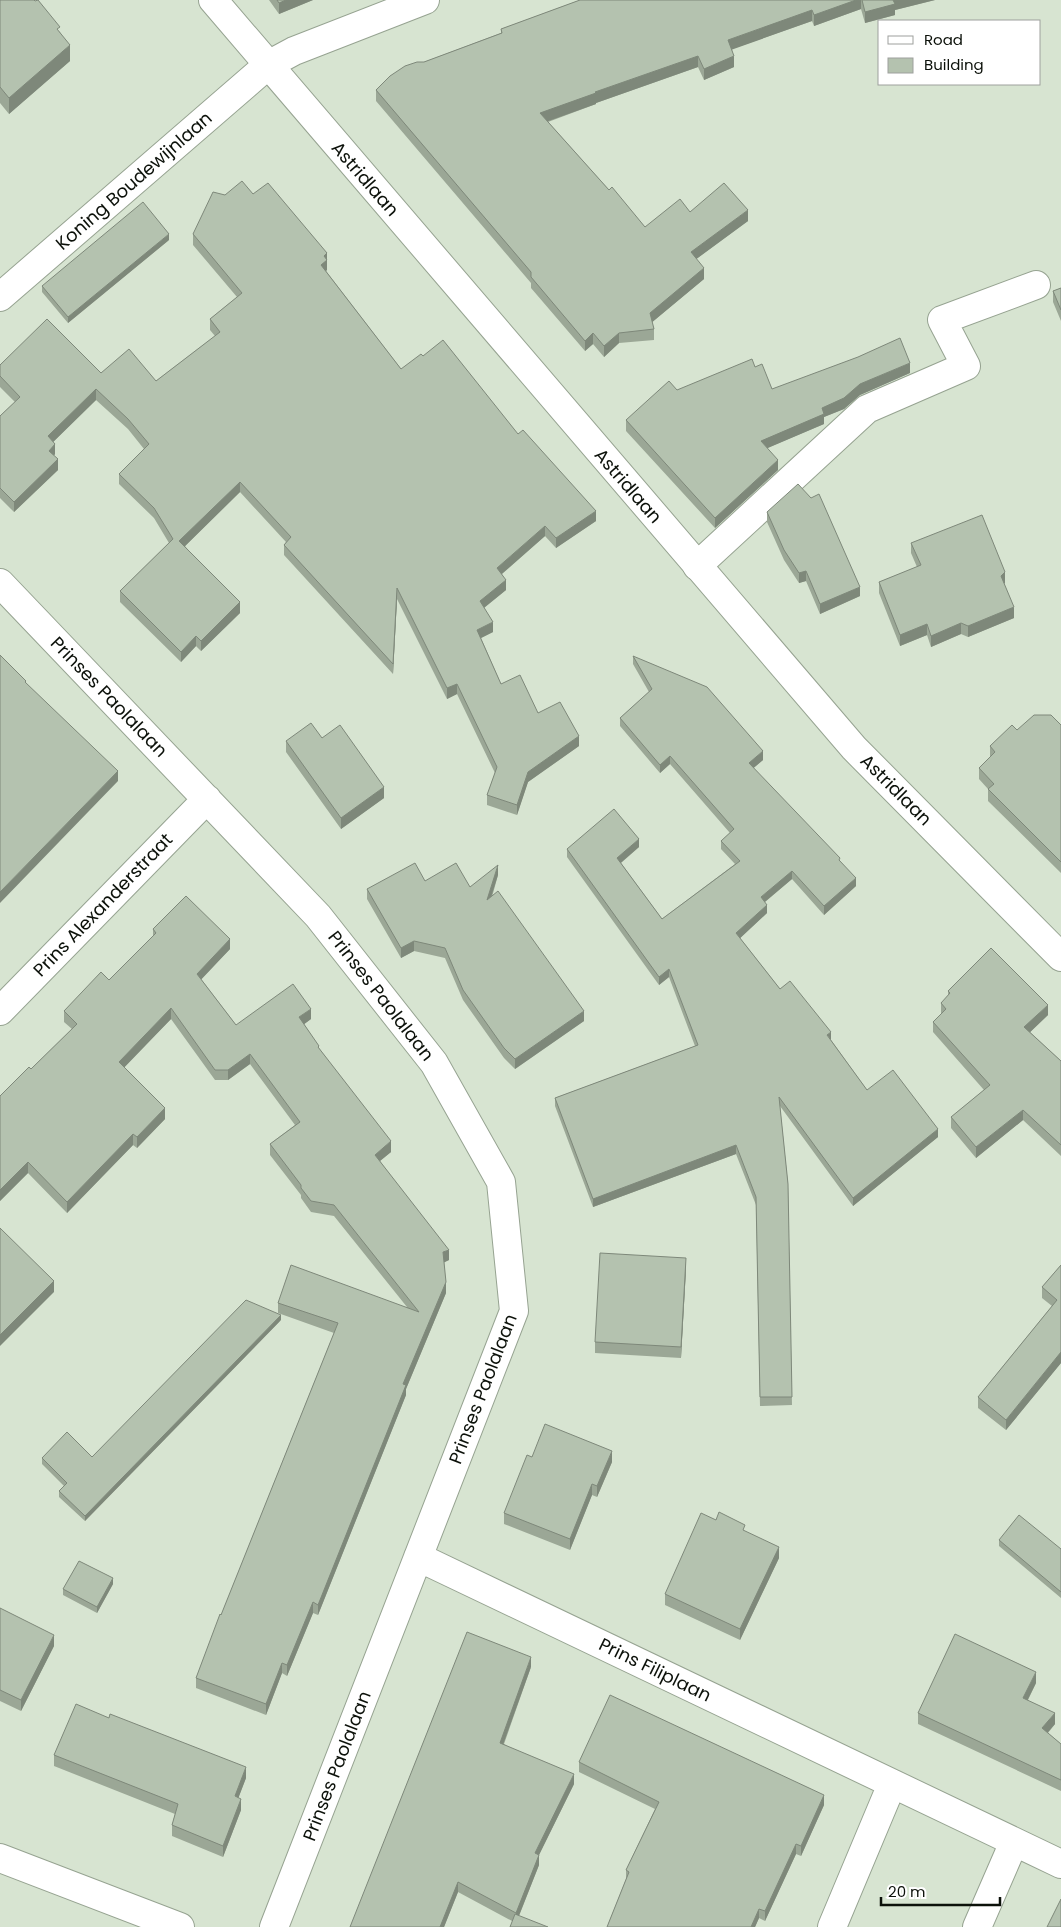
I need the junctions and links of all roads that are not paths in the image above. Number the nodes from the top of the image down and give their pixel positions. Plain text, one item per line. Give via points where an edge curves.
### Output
1 (213, 0) edge
2 (425, 0) edge
3 (268, 65) junction
4 (1036, 285) dead end
5 (0, 297) edge
6 (697, 566) junction
7 (0, 583) edge
8 (207, 799) junction
9 (1061, 957) edge
10 (0, 1011) edge
11 (418, 1557) junction
12 (892, 1784) junction
13 (1014, 1842) junction
14 (0, 1858) edge
15 (1061, 1864) edge
16 (180, 1927) edge
17 (274, 1927) edge
18 (832, 1927) edge
19 (977, 1927) edge

1 - 3 street, Astridlaan
2 - 3 street, Koning Boudewijnlaan via 294,51
3 - 5 street, Koning Boudewijnlaan
3 - 6 street, Astridlaan
4 - 6 street via 942,320 966,366 867,409
6 - 9 street, Astridlaan via 854,748
7 - 8 street, Prinses Paolalaan
8 - 10 street, Prins Alexanderstraat
8 - 11 street, Prinses Paolalaan via 318,916 434,1063 501,1182 514,1311
11 - 12 street, Prins Filiplaan
11 - 17 street, Prinses Paolalaan
12 - 13 street, Prins Filiplaan
12 - 18 street
13 - 15 street, Prins Filiplaan
13 - 19 street
14 - 16 street

